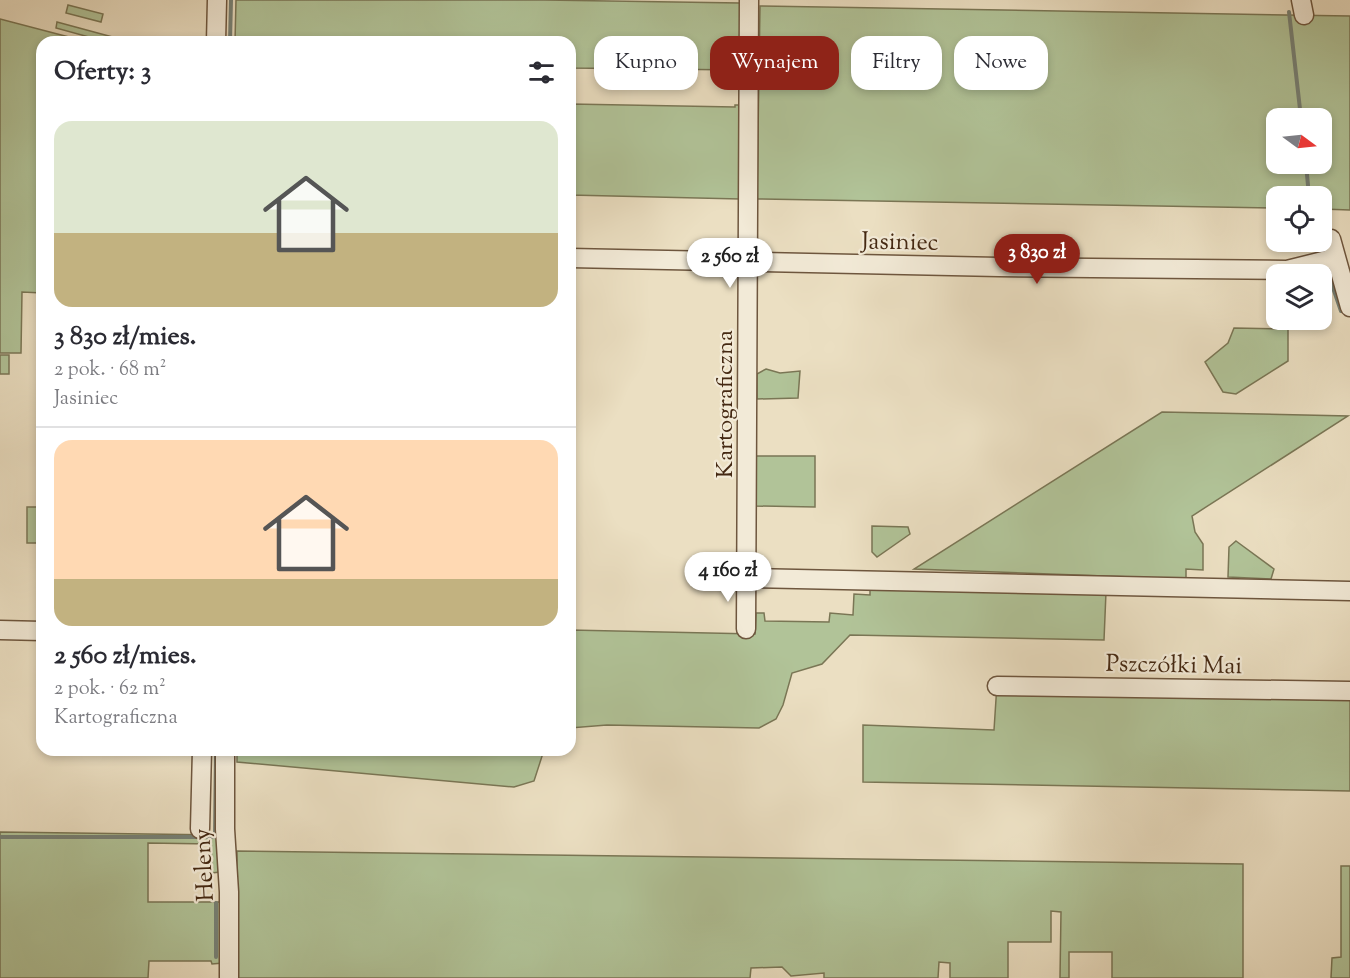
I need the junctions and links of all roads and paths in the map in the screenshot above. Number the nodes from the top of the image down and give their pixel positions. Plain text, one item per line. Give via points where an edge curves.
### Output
1 (217, 0) edge
2 (749, 0) edge
3 (216, 36) edge
4 (1332, 247) edge
5 (576, 258) edge
6 (1335, 258) junction
7 (748, 261) junction
8 (1350, 307) edge
9 (756, 578) dead end
10 (1350, 591) edge
11 (746, 629) dead end
12 (0, 630) edge
13 (36, 631) edge
14 (997, 686) dead end
15 (1350, 691) edge
16 (202, 756) edge
17 (225, 756) edge
18 (201, 829) dead end
19 (229, 978) edge

1 - 3 street
2 - 7 street, Kartograficzna
4 - 6 street
5 - 7 street, Jasiniec
6 - 7 street, Jasiniec via 1287,270
6 - 8 street
7 - 11 street, Kartograficzna
9 - 10 street
12 - 13 street
14 - 15 street, Pszczółki Mai
16 - 18 street
17 - 19 street, Heleny

